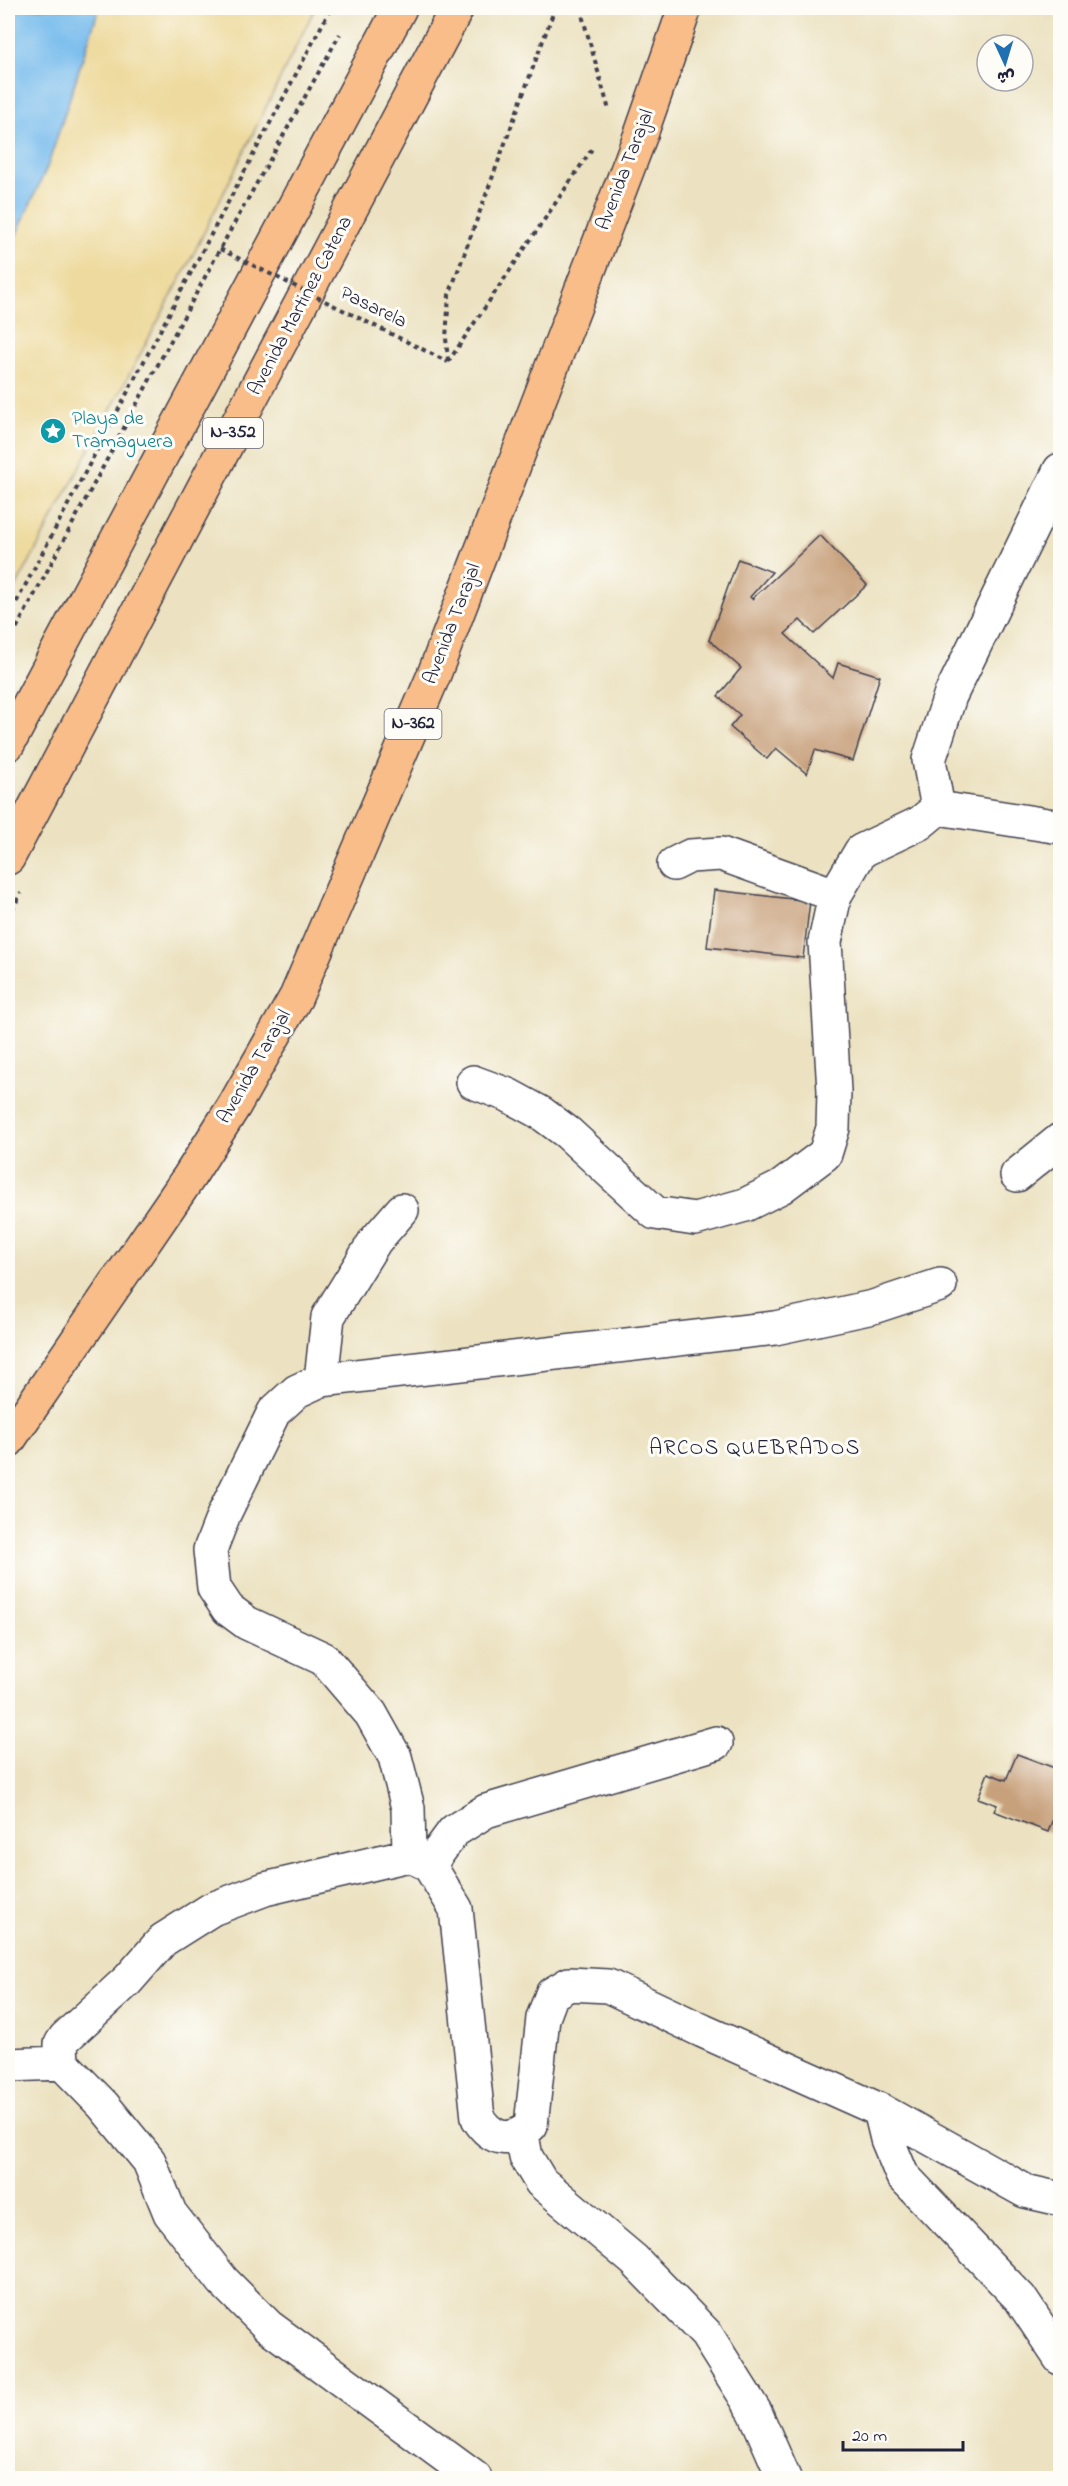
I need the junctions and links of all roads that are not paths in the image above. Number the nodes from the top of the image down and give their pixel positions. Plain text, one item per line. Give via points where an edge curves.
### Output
1 (400, 8) edge
2 (457, 8) edge
3 (685, 8) edge
4 (1060, 470) edge
5 (8, 744) edge
6 (938, 808) junction
7 (1060, 827) edge
8 (8, 858) edge
9 (674, 864) dead end
10 (835, 895) junction
11 (473, 1082) dead end
12 (1060, 1140) edge
13 (1017, 1175) dead end
14 (402, 1210) dead end
15 (940, 1285) dead end
16 (321, 1380) junction
17 (43, 1393) junction
18 (8, 1417) edge
19 (8, 1429) edge
20 (8, 1441) edge
21 (716, 1743) dead end
22 (419, 1860) junction
23 (62, 2063) junction
24 (8, 2065) edge
25 (880, 2110) junction
26 (522, 2135) junction
27 (1060, 2199) edge
28 (1060, 2358) edge
29 (475, 2478) edge
30 (784, 2478) edge

1 - 5 highway, N-352
2 - 8 highway, Avenida Martinez Catena / N-352
3 - 17 highway, Avenida Tarajal / N-362 via 641,134 433,676 296,997 229,1115
4 - 6 street via 950,696 929,760
6 - 7 street
6 - 10 street via 920,823 861,851
9 - 10 street via 690,856 721,854
10 - 11 street via 825,942 833,1128 825,1154 781,1187 746,1205 695,1219 655,1213 541,1113
12 - 13 street
14 - 16 street via 375,1241 328,1317
15 - 16 street via 873,1308 775,1328
16 - 22 street via 297,1391 274,1412 210,1551 214,1588 228,1609 247,1623 324,1659 371,1714 395,1757
17 - 18 highway
17 - 19 highway, Avenida Tarajal / N-362
17 - 20 highway, Avenida Tarajal / N-362
21 - 22 street via 486,1811
22 - 23 street via 265,1889 212,1909 163,1940 128,1980 65,2038 61,2044
22 - 26 street via 456,1909 478,2118 494,2137
23 - 24 street
23 - 29 street via 149,2161 170,2213 223,2281 268,2326
25 - 26 street via 608,1986 569,1984 552,1994 543,2018 531,2125
25 - 27 street via 1025,2191
25 - 28 street via 902,2175 1020,2298
26 - 30 street via 526,2157 541,2182 634,2260 706,2334 755,2412

